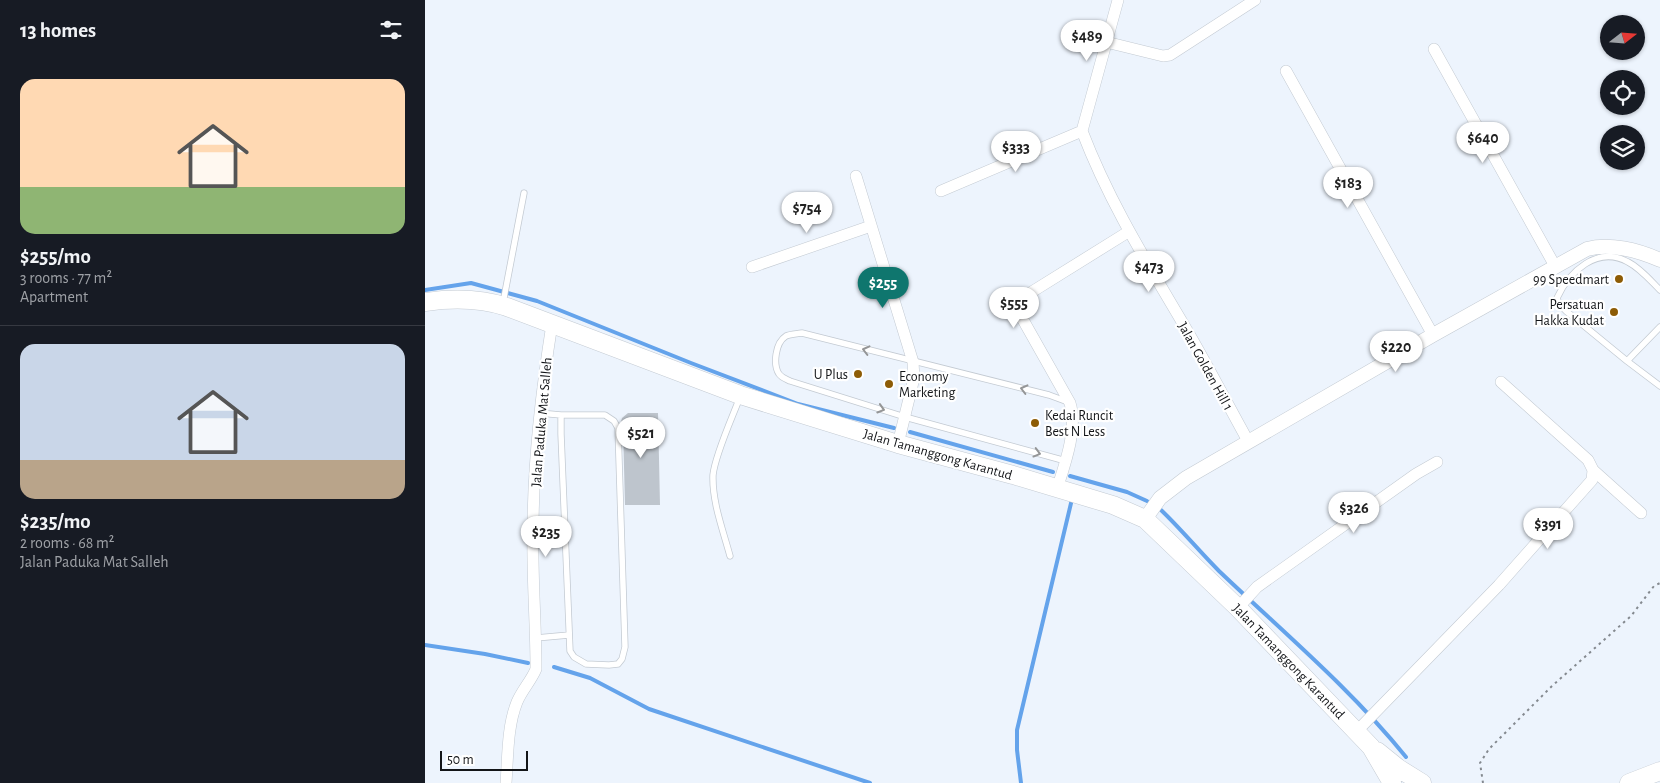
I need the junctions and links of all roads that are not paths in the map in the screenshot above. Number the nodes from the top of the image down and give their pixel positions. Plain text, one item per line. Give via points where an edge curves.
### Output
1 (1118, 0) edge
2 (1255, 0) edge
3 (1106, 42) junction
4 (1434, 50) dead end
5 (1286, 71) dead end
6 (1082, 131) junction
7 (856, 176) dead end
8 (941, 191) dead end
9 (524, 193) dead end
10 (871, 226) junction
11 (1128, 232) junction
12 (1660, 259) edge
13 (1555, 266) junction
14 (752, 267) dead end
15 (1660, 290) edge
16 (504, 297) junction
17 (425, 302) edge
18 (552, 324) junction
19 (1660, 327) edge
20 (1433, 335) junction
21 (1627, 361) junction
22 (913, 362) junction
23 (1501, 382) dead end
24 (1660, 386) edge
25 (740, 395) junction
26 (1070, 403) junction
27 (539, 413) junction
28 (561, 415) junction
29 (905, 417) junction
30 (1248, 441) junction
31 (898, 444) junction
32 (1066, 461) junction
33 (1437, 462) dead end
34 (1593, 470) junction
35 (1057, 489) junction
36 (1641, 512) dead end
37 (1145, 519) junction
38 (729, 556) dead end
39 (1242, 604) junction
40 (569, 636) junction
41 (536, 638) junction
42 (1366, 723) junction
43 (1371, 747) junction
44 (1660, 771) edge
45 (506, 783) edge
46 (1392, 783) edge
47 (1422, 783) edge
48 (1629, 783) edge

1 - 3 street
2 - 3 street via 1169,55
3 - 6 street
4 - 13 street
5 - 20 street
6 - 8 street
6 - 11 street, Jalan Golden Hill 1
7 - 10 street
9 - 16 lane
10 - 14 street
10 - 22 street
11 - 26 street via 1030,293 1021,304 1022,318
11 - 30 street, Jalan Golden Hill 1
12 - 13 street via 1613,246 1599,246
13 - 20 street
15 - 21 lane via 1627,261 1609,256 1592,260 1573,274 1561,289 1557,298 1559,304
16 - 17 main road, Jalan Tamanggong Karantud
16 - 18 main road, Jalan Tamanggong Karantud
18 - 25 main road, Jalan Tamanggong Karantud
18 - 27 street, Jalan Paduka Mat Salleh
19 - 21 lane
20 - 30 street
21 - 24 lane
26 -> 22 lane
22 - 29 street via 914,378
22 -> 29 lane via 802,333 781,340 776,355 778,373 790,381
23 - 34 street via 1588,460
25 - 31 main road, Jalan Tamanggong Karantud
25 - 38 lane via 713,473 713,488
26 - 32 street via 1073,419
27 - 28 lane
27 - 41 street, Jalan Paduka Mat Salleh via 533,532
28 - 40 lane
28 - 40 lane via 605,415 614,421 617,428 624,654 614,665 586,664 574,658
29 - 31 street
29 -> 32 lane
30 - 37 street via 1186,478 1160,498
31 - 35 main road, Jalan Tamanggong Karantud
32 - 35 street
33 - 39 street via 1257,587
34 - 36 street
34 - 42 street via 1587,487 1518,564
35 - 37 main road, Jalan Tamanggong Karantud via 1113,505
37 - 39 main road, Jalan Tamanggong Karantud
39 - 42 main road, Jalan Tamanggong Karantud
40 - 41 lane
41 - 45 street, Jalan Paduka Mat Salleh via 536,668 518,701 510,728
42 - 43 main road, Jalan Tamanggong Karantud
43 - 46 main road, Jalan Tamanggong Karantud
43 - 47 main road, Jalan Tamanggong Karantud
44 - 48 main road

